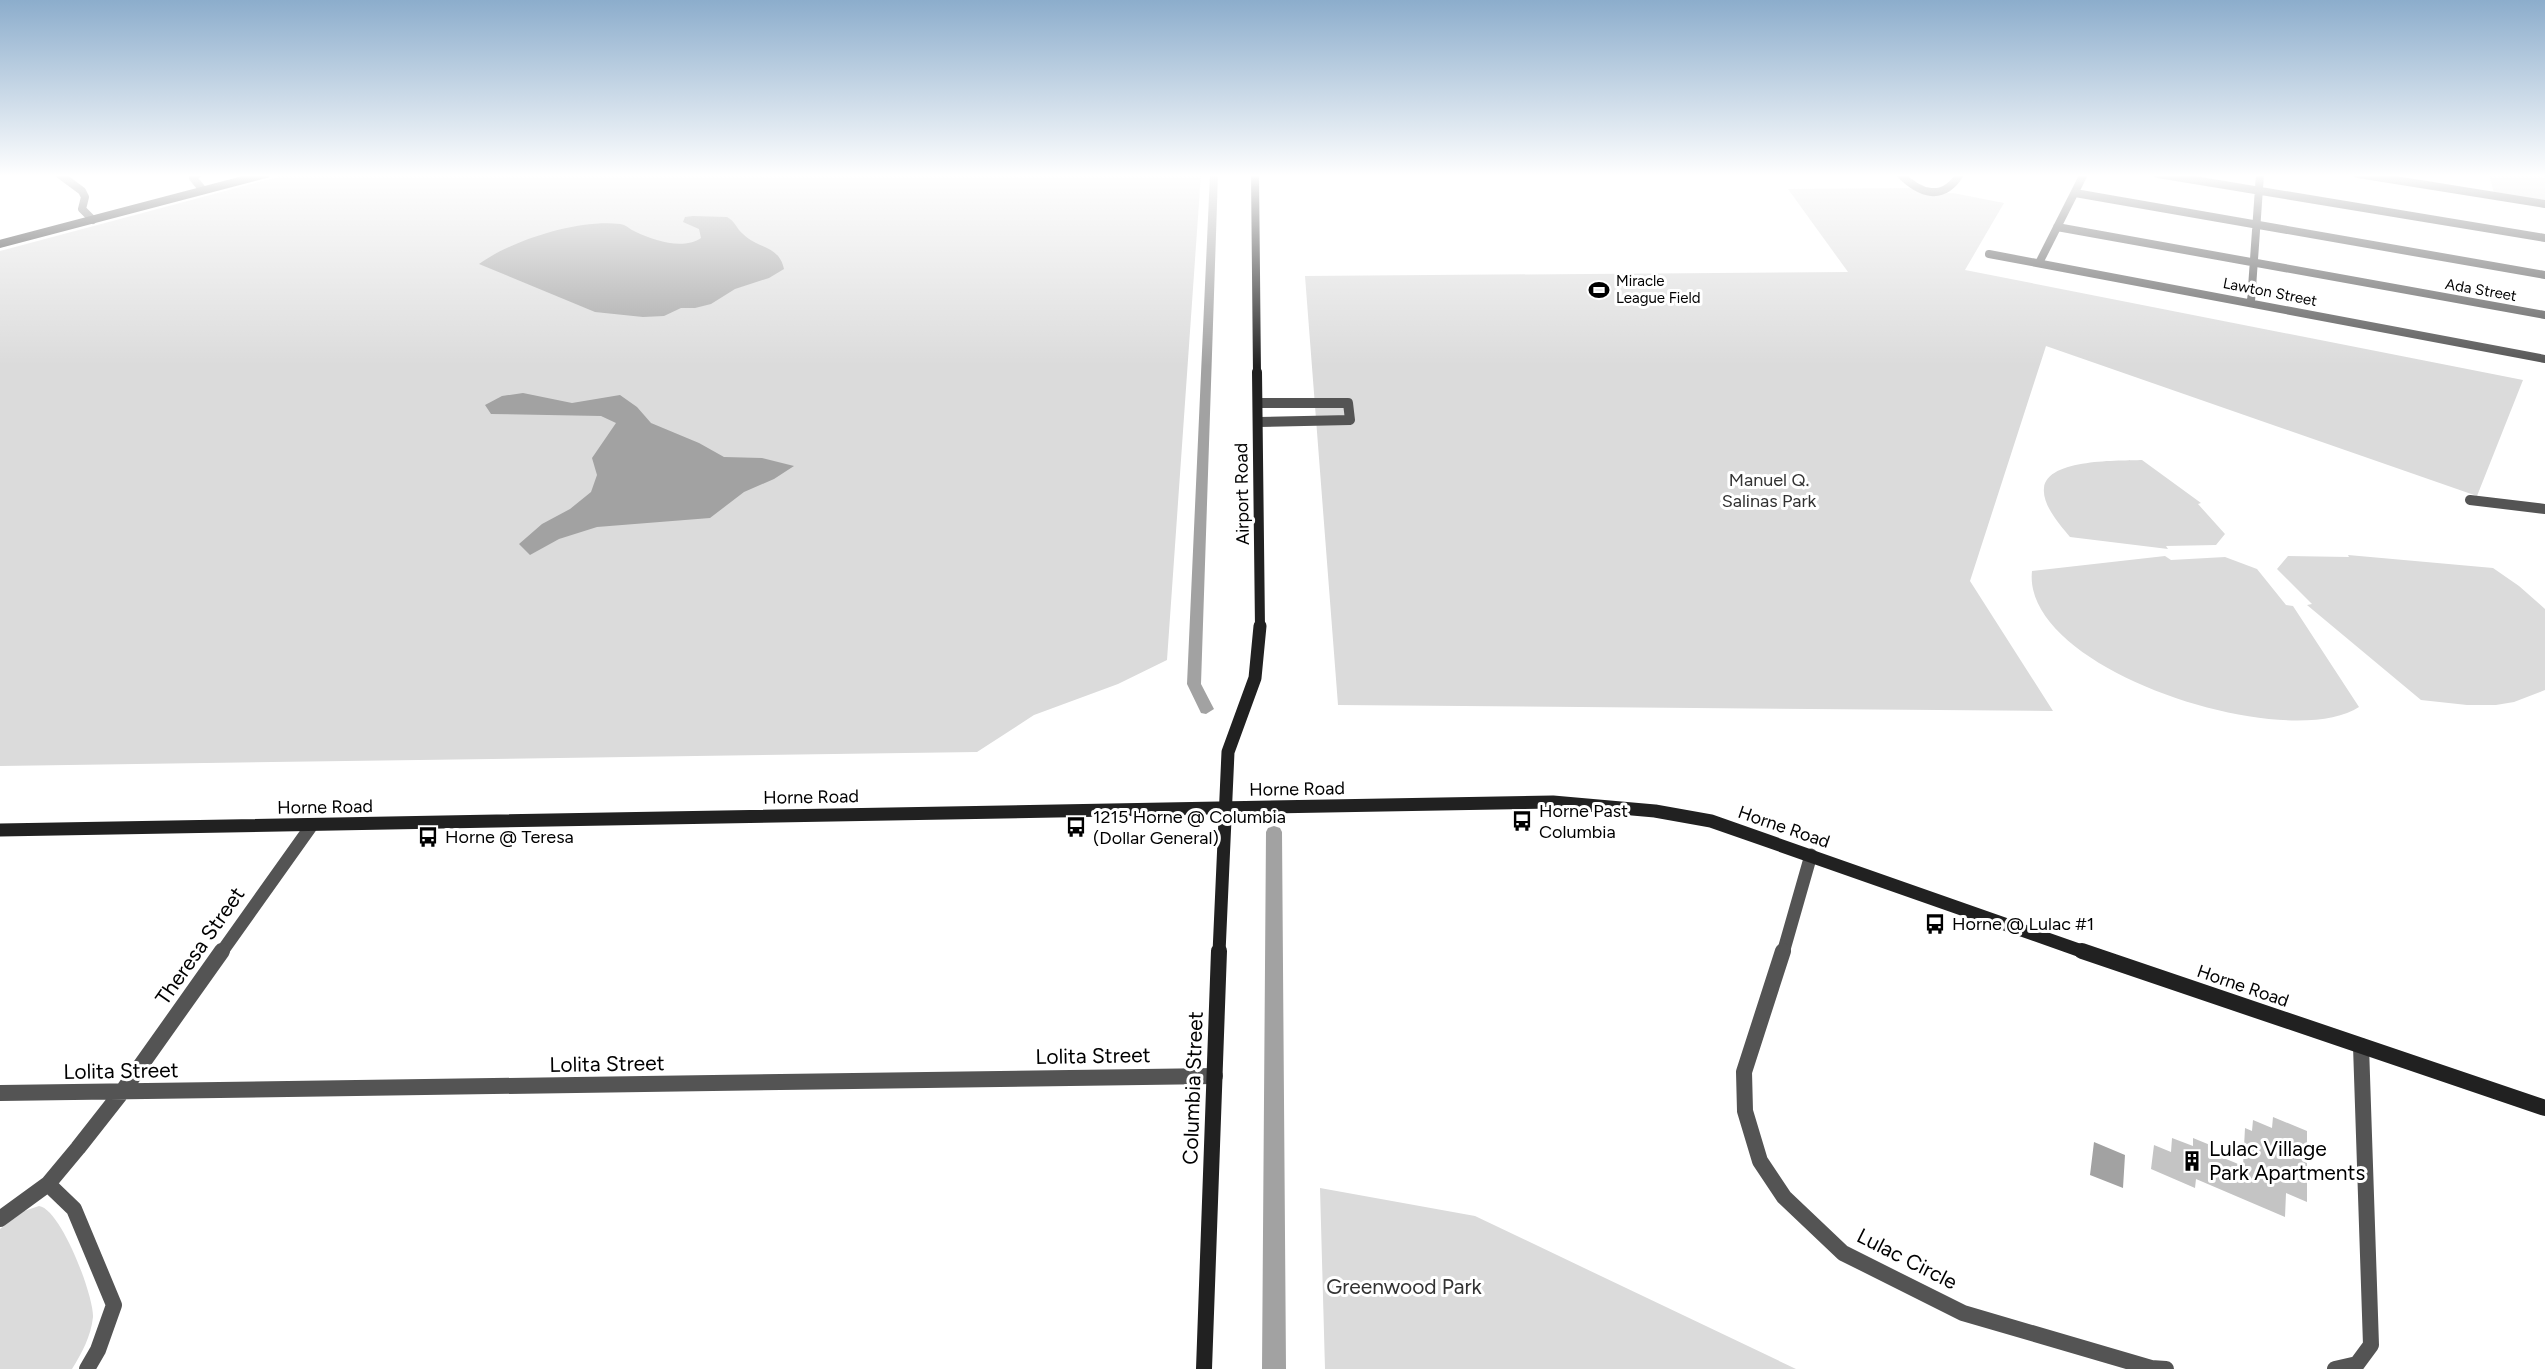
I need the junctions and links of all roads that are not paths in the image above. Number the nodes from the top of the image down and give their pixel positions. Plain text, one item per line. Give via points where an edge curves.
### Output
1 (24, 238) edge
2 (1256, 238) edge
3 (2052, 238) edge
4 (2119, 238) edge
5 (2256, 238) edge
6 (2331, 238) edge
7 (0, 244) edge
8 (1989, 254) dead end
9 (2255, 262) junction
10 (2039, 263) junction
11 (2545, 275) edge
12 (2251, 302) junction
13 (2545, 315) edge
14 (2545, 358) edge
15 (1258, 404) junction
16 (1258, 422) junction
17 (2470, 500) dead end
18 (2545, 509) edge
19 (1224, 808) junction
20 (312, 825) junction
21 (0, 830) edge
22 (1811, 855) junction
23 (2361, 1046) junction
24 (1215, 1076) junction
25 (122, 1092) junction
26 (0, 1094) edge
27 (2545, 1108) edge
28 (48, 1184) junction
29 (0, 1219) edge
30 (87, 1369) edge
31 (1204, 1369) edge
32 (2166, 1369) edge
33 (2335, 1369) edge

1 - 7 main road
2 - 15 main road, Airport Road
3 - 10 street
4 - 9 street, Ada Street
5 - 9 street
6 - 11 street
8 - 10 street, Lawton Street
9 - 12 street
9 - 13 street, Ada Street
10 - 12 street, Lawton Street
12 - 14 street, Lawton Street
15 - 16 main road, Airport Road
15 - 16 street via 1348,403 1350,420
16 - 19 main road, Airport Road via 1260,639 1256,678 1228,752
17 - 18 street
19 - 20 main road, Horne Road
19 - 22 main road, Horne Road via 1553,802 1608,805 1711,821
19 - 24 main road, Columbia Street
20 - 21 main road, Horne Road
20 - 25 street, Theresa Street
22 - 23 main road, Horne Road
22 - 32 street, Lulac Circle via 1744,1072 1745,1111 1760,1161 1784,1197 1843,1253 1963,1313 2151,1368
23 - 27 main road, Horne Road
23 - 33 street via 2371,1345 2357,1364
24 - 25 street, Lolita Street
24 - 31 main road, Columbia Street
25 - 26 street, Lolita Street
25 - 28 street, Theresa Street
28 - 29 street, Theresa Street
28 - 30 street via 74,1209 114,1305

